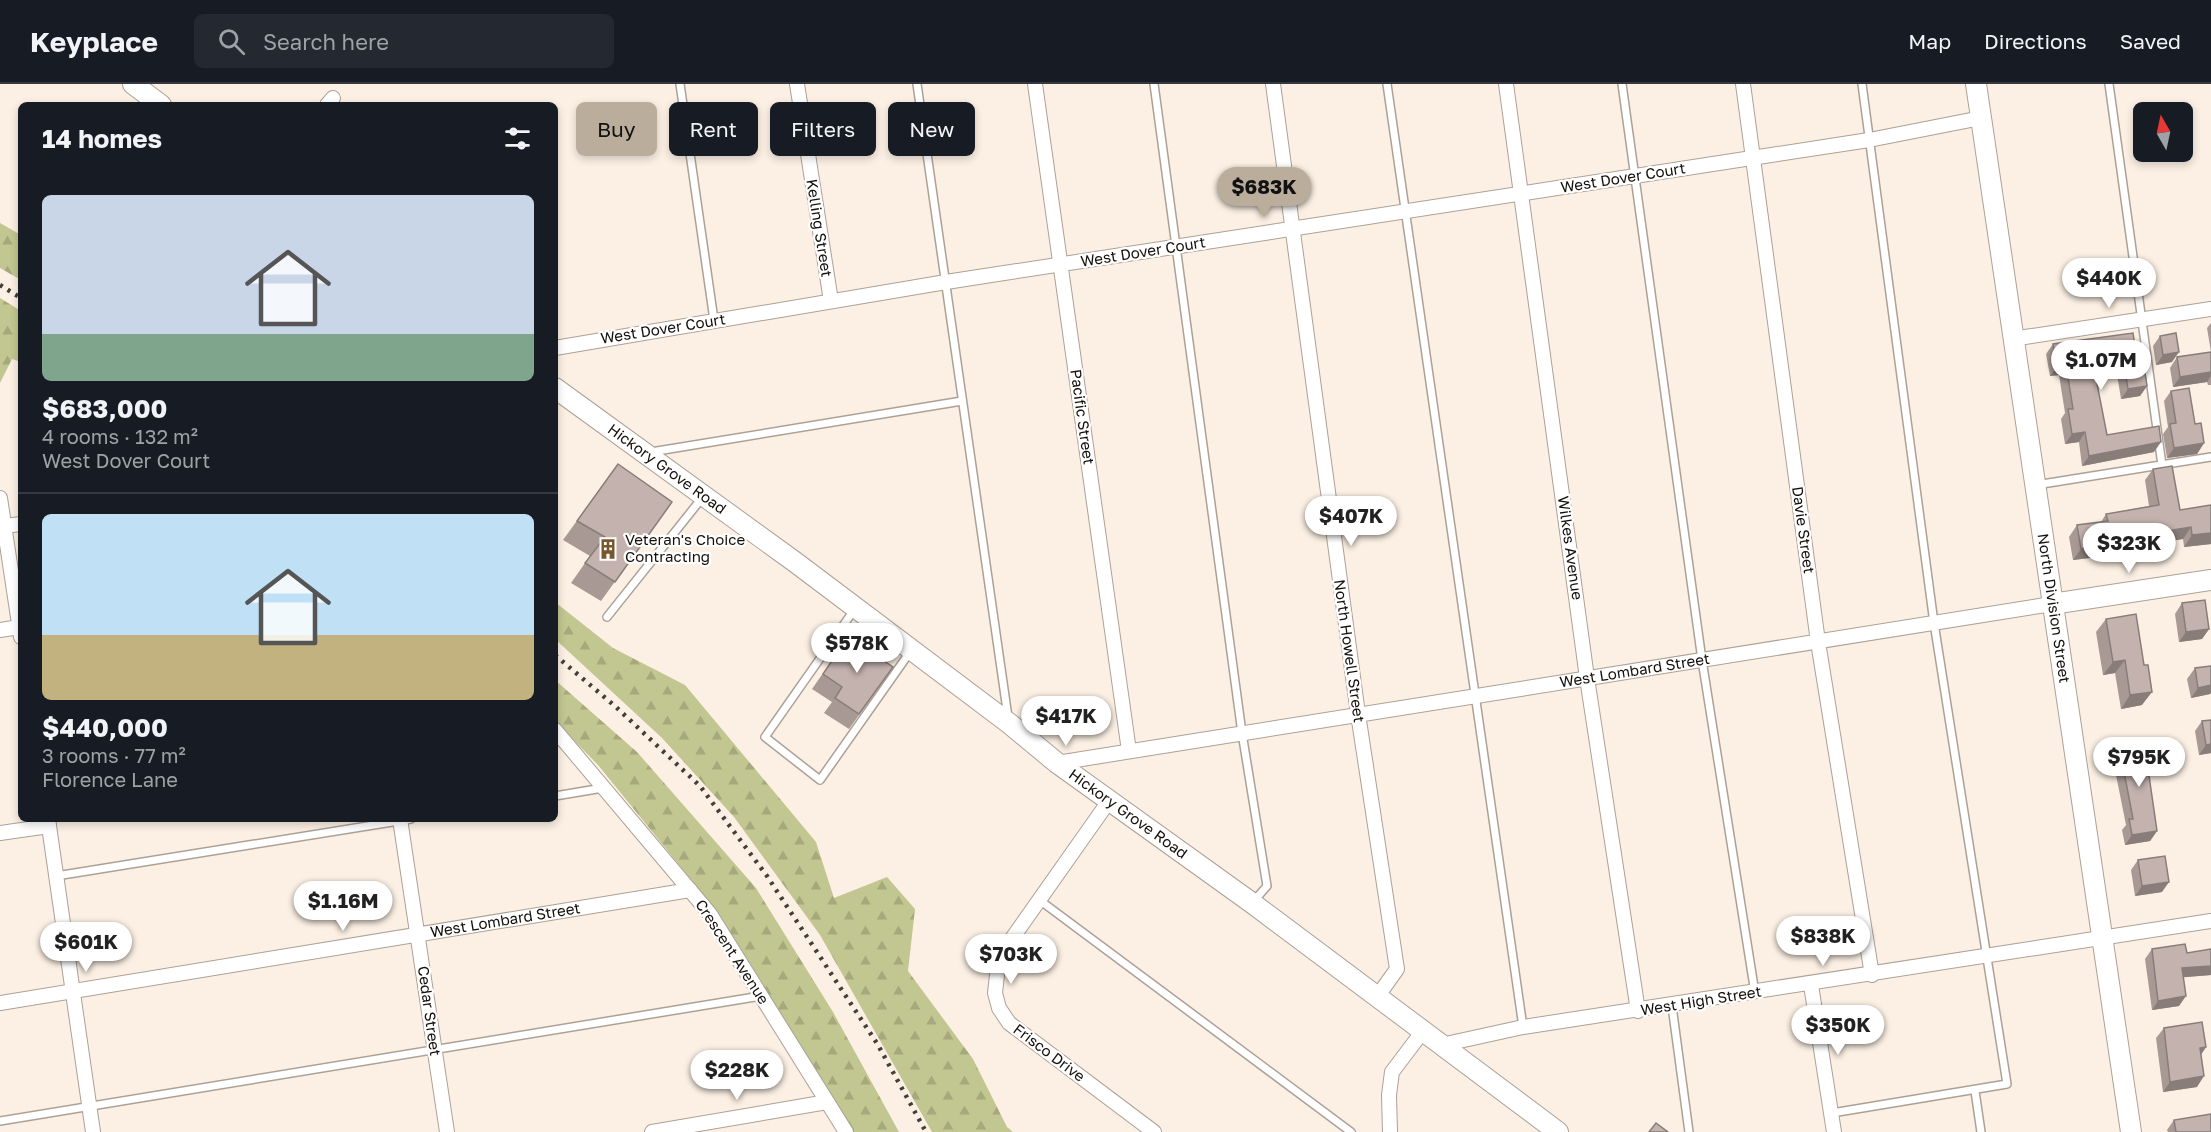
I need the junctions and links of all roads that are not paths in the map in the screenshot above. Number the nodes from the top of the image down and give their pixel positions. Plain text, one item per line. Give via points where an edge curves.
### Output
1 (133, 84) edge
2 (680, 84) edge
3 (797, 84) edge
4 (916, 84) edge
5 (1035, 84) edge
6 (1154, 84) edge
7 (1273, 84) edge
8 (1387, 84) edge
9 (1506, 84) edge
10 (1622, 84) edge
11 (1743, 84) edge
12 (1862, 84) edge
13 (1976, 84) edge
14 (2109, 84) edge
15 (157, 102) edge
16 (1980, 118) junction
17 (1869, 140) junction
18 (1754, 158) junction
19 (1635, 177) junction
20 (1522, 194) junction
21 (1406, 212) junction
22 (1292, 229) junction
23 (1177, 247) junction
24 (1060, 265) junction
25 (946, 282) junction
26 (831, 301) junction
27 (2211, 309) edge
28 (714, 320) junction
29 (2142, 320) junction
30 (2012, 339) junction
31 (558, 347) edge
32 (558, 390) edge
33 (962, 401) junction
34 (645, 454) junction
35 (2211, 458) edge
36 (2162, 465) junction
37 (2034, 485) junction
38 (704, 496) junction
39 (0, 498) edge
40 (18, 524) edge
41 (4, 526) junction
42 (2211, 580) edge
43 (2052, 604) junction
44 (855, 607) junction
45 (607, 617) dead end
46 (18, 619) edge
47 (1934, 623) junction
48 (0, 630) edge
49 (18, 632) edge
50 (833, 640) junction
51 (1818, 642) junction
52 (843, 647) edge
53 (911, 650) junction
54 (1702, 660) junction
55 (882, 673) edge
56 (1587, 678) junction
57 (891, 680) junction
58 (1474, 697) junction
59 (1358, 714) junction
60 (1010, 724) junction
61 (558, 733) edge
62 (1242, 733) junction
63 (1129, 751) junction
64 (1057, 763) junction
65 (605, 788) junction
66 (558, 796) edge
67 (1109, 801) junction
68 (48, 822) edge
69 (392, 822) edge
70 (404, 822) edge
71 (0, 833) edge
72 (56, 876) junction
73 (690, 890) junction
74 (1038, 899) junction
75 (1252, 903) junction
76 (2211, 921) edge
77 (418, 935) junction
78 (2104, 938) junction
79 (1986, 957) junction
80 (1872, 975) junction
81 (1811, 985) junction
82 (72, 992) junction
83 (1755, 993) junction
84 (761, 996) junction
85 (1377, 997) junction
86 (0, 1004) edge
87 (1672, 1006) junction
88 (1638, 1011) junction
89 (1524, 1027) junction
90 (1423, 1031) junction
91 (1441, 1045) junction
92 (435, 1050) junction
93 (1975, 1091) junction
94 (827, 1102) junction
95 (89, 1106) junction
96 (1832, 1113) junction
97 (0, 1121) edge
98 (93, 1132) edge
99 (447, 1132) edge
100 (652, 1132) edge
101 (846, 1132) edge
102 (1154, 1132) edge
103 (1351, 1132) edge
104 (1390, 1132) edge
105 (1558, 1132) edge
106 (1689, 1132) edge
107 (1834, 1132) edge
108 (1981, 1132) edge
109 (2131, 1132) edge

1 - 15 main road
2 - 28 lane
3 - 26 street, Kelling Street
4 - 25 lane
5 - 24 street, Pacific Street
6 - 23 lane
7 - 22 street, North Howell Street
8 - 21 lane
9 - 20 street, Wilkes Avenue
10 - 19 lane
11 - 18 street, Davie Street
12 - 17 lane
13 - 16 main road, North Division Street
14 - 29 lane
16 - 17 street, West Dover Court
16 - 30 main road, North Division Street
17 - 18 street, West Dover Court
17 - 47 lane
18 - 19 street, West Dover Court
18 - 51 street, Davie Street
19 - 20 street, West Dover Court
19 - 54 lane
20 - 21 street, West Dover Court
20 - 56 street, Wilkes Avenue
21 - 22 street, West Dover Court
21 - 58 lane
22 - 23 street, West Dover Court
22 - 59 street, North Howell Street
23 - 24 street, West Dover Court
23 - 62 lane
24 - 25 street, West Dover Court
24 - 63 street, Pacific Street
25 - 26 street, West Dover Court
25 - 33 lane
26 - 28 street, West Dover Court
27 - 29 street
28 - 31 street, West Dover Court
29 - 30 street
29 - 36 lane
30 - 37 main road, North Division Street
32 - 34 main road, Hickory Grove Road
33 - 34 lane
33 - 60 lane
34 - 38 main road, Hickory Grove Road
35 - 36 lane
36 - 37 lane
37 - 43 main road, North Division Street
38 - 44 main road, Hickory Grove Road
38 - 45 lane
39 - 41 street
40 - 41 street
41 - 46 street
42 - 43 main road, West Lombard Street
43 - 47 street, West Lombard Street
43 - 78 main road, North Division Street
44 - 50 lane
44 - 53 main road, Hickory Grove Road
47 - 51 street, West Lombard Street
47 - 79 lane
48 - 49 street
50 - 52 lane
50 - 57 lane via 765,737 820,780
51 - 54 street, West Lombard Street
51 - 80 street, Davie Street
53 - 57 lane
53 - 60 main road, Hickory Grove Road
54 - 56 street, West Lombard Street
54 - 83 lane
55 - 57 lane
56 - 58 street, West Lombard Street
56 - 88 street, Wilkes Avenue
58 - 59 street, West Lombard Street
58 - 89 lane
59 - 62 street, West Lombard Street
59 - 85 street, North Howell Street via 1397,969
60 - 64 main road, Hickory Grove Road
61 - 65 street, Crescent Avenue
62 - 63 street, West Lombard Street
62 - 75 lane via 1268,886
63 - 64 street, West Lombard Street
64 - 67 main road, Hickory Grove Road
65 - 66 lane
65 - 73 street, Crescent Avenue
67 - 74 street, Frisco Drive
67 - 75 main road, Hickory Grove Road
68 - 71 street
68 - 72 street
69 - 72 lane
70 - 77 street, Cedar Street
72 - 82 street
73 - 77 street, West Lombard Street
73 - 84 street, Crescent Avenue via 710,914
74 - 102 street, Frisco Drive via 999,957 995,993 999,1008 1009,1023
74 - 103 lane
75 - 85 main road, Hickory Grove Road
76 - 78 street, West High Street
77 - 82 street, West Lombard Street
77 - 92 street, Cedar Street
78 - 79 street, West High Street
78 - 109 main road, North Division Street
79 - 80 street, West High Street
79 - 93 lane via 2007,1084
80 - 81 street, West High Street
81 - 83 street, West High Street
81 - 96 street
82 - 86 street, West Lombard Street
82 - 95 street
83 - 87 street, West High Street
84 - 92 lane
84 - 94 street, Crescent Avenue
85 - 90 main road, Hickory Grove Road
87 - 88 street, West High Street
87 - 106 lane
88 - 89 street, West High Street
89 - 91 street, West High Street
90 - 91 main road, Hickory Grove Road
90 - 104 street via 1392,1072
91 - 105 main road, Hickory Grove Road
92 - 95 lane
92 - 99 street, Cedar Street
93 - 96 lane
93 - 108 lane
94 - 100 street
94 - 101 street, Crescent Avenue
95 - 97 lane
95 - 98 street
96 - 107 street

